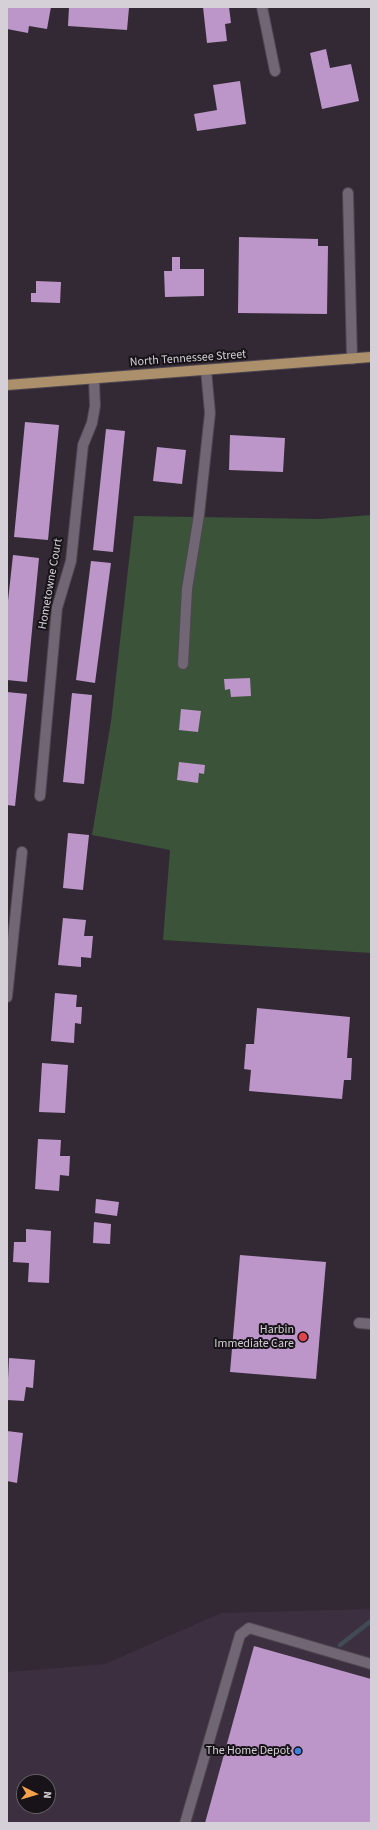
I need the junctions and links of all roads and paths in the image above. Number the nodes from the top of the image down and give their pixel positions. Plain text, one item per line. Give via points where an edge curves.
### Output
1 (262, 7) edge
2 (275, 71) dead end
3 (348, 193) dead end
4 (371, 357) edge
5 (352, 359) junction
6 (206, 370) junction
7 (94, 379) junction
8 (7, 385) edge
9 (183, 664) dead end
10 (40, 796) dead end
11 (22, 852) dead end
12 (7, 997) edge
13 (359, 1323) dead end
14 (371, 1324) edge
15 (371, 1664) edge
16 (185, 1823) edge

1 - 2 street
3 - 5 street
4 - 5 main road, North Tennessee Street
5 - 6 main road, North Tennessee Street
6 - 7 main road, North Tennessee Street
6 - 9 street via 210,413 199,515 187,589
7 - 8 main road, North Tennessee Street
7 - 10 street, Hometowne Court via 95,406 92,423 83,445 70,561 58,608
11 - 12 street
13 - 14 street
15 - 16 street via 249,1628 240,1635

